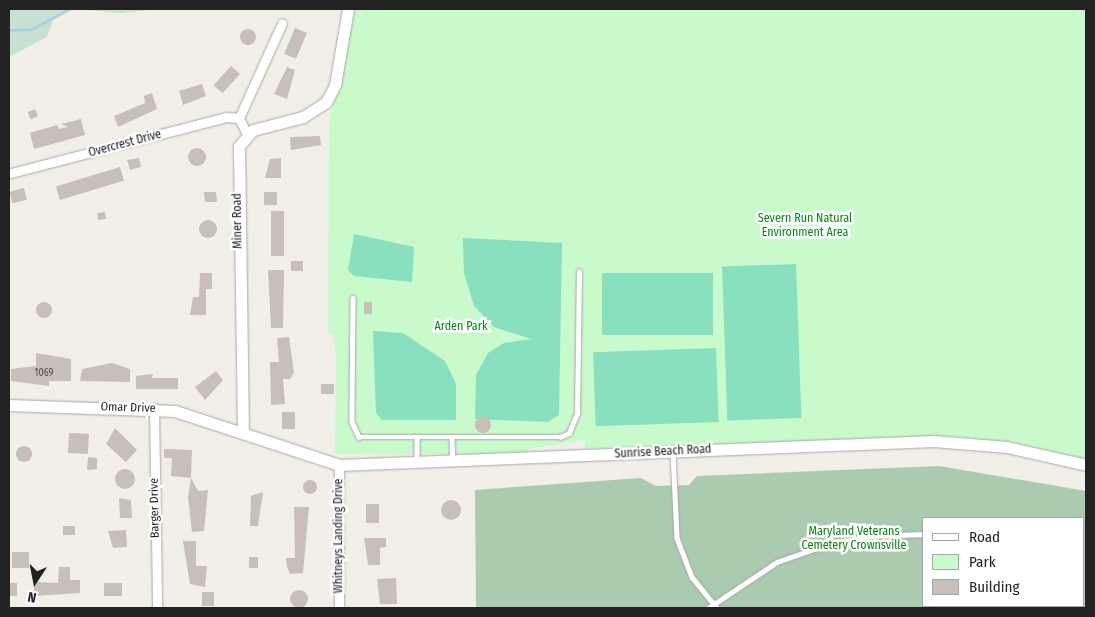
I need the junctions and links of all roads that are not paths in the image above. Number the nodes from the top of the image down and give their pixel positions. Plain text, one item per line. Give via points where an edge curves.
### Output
1 (348, 9) edge
2 (282, 23) dead end
3 (239, 118) junction
4 (247, 134) junction
5 (12, 174) dead end
6 (579, 272) dead end
7 (353, 298) dead end
8 (9, 405) edge
9 (154, 408) junction
10 (243, 433) junction
11 (452, 438) junction
12 (417, 439) junction
13 (673, 451) junction
14 (417, 462) junction
15 (453, 462) junction
16 (339, 465) junction
17 (1086, 465) edge
18 (922, 534) edge
19 (712, 604) junction
20 (156, 608) edge
21 (339, 608) edge
22 (708, 608) edge
23 (717, 608) edge

1 - 4 street via 335,85 326,102 303,117
2 - 3 street
3 - 4 street
3 - 5 street, Overcrest Drive via 226,117
4 - 10 street, Miner Road via 237,156
6 - 11 lane via 577,413 569,433
7 - 12 lane via 355,433 367,439
8 - 9 street, Omar Drive
9 - 10 street, Omar Drive via 189,415
9 - 20 street, Barger Drive
10 - 16 street, Sunrise Beach Road
11 - 12 lane
11 - 15 lane
12 - 14 lane
13 - 15 street, Sunrise Beach Road
13 - 17 street, Sunrise Beach Road via 934,441 1007,447
13 - 19 lane via 677,538 692,577
14 - 15 street, Sunrise Beach Road
14 - 16 street, Sunrise Beach Road
16 - 21 street, Whitneys Landing Drive
18 - 19 lane via 870,536 825,545 777,562
19 - 22 lane
19 - 23 lane

